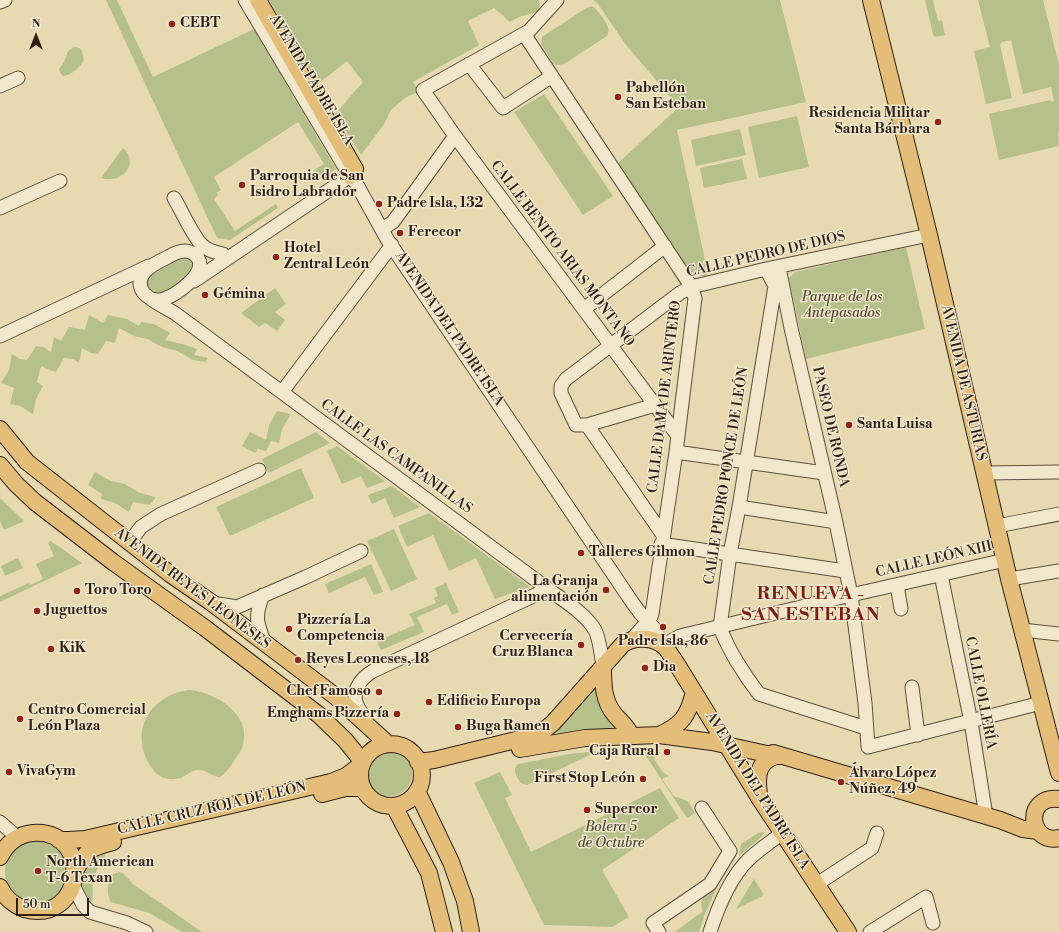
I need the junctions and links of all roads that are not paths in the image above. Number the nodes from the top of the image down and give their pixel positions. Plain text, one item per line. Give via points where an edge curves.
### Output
1 (5, 0) edge
2 (245, 0) edge
3 (258, 0) edge
4 (557, 0) edge
5 (871, 0) edge
6 (0, 2) edge
7 (524, 34) junction
8 (469, 64) junction
9 (552, 76) junction
10 (18, 78) dead end
11 (0, 86) edge
12 (455, 136) junction
13 (350, 176) junction
14 (60, 181) dead end
15 (174, 198) dead end
16 (0, 208) edge
17 (186, 218) junction
18 (382, 229) junction
19 (929, 235) junction
20 (392, 245) junction
21 (665, 246) junction
22 (179, 252) junction
23 (229, 253) junction
24 (194, 254) junction
25 (155, 262) junction
26 (779, 267) junction
27 (766, 269) junction
28 (117, 281) junction
29 (187, 285) junction
30 (691, 287) junction
31 (148, 296) junction
32 (584, 309) junction
33 (791, 328) junction
34 (767, 330) junction
35 (0, 336) edge
36 (610, 345) junction
37 (282, 392) junction
38 (655, 405) junction
39 (581, 425) junction
40 (0, 429) edge
41 (678, 436) junction
42 (676, 452) junction
43 (747, 461) junction
44 (0, 465) edge
45 (259, 470) dead end
46 (1059, 472) edge
47 (824, 473) junction
48 (985, 473) junction
49 (5, 477) edge
50 (739, 507) junction
51 (1059, 514) edge
52 (836, 523) junction
53 (996, 526) junction
54 (662, 540) junction
55 (129, 543) junction
56 (361, 551) dead end
57 (730, 554) junction
58 (1005, 560) junction
59 (845, 571) junction
60 (1059, 572) edge
61 (941, 575) junction
62 (1009, 579) junction
63 (897, 584) junction
64 (548, 589) junction
65 (851, 595) junction
66 (263, 596) junction
67 (212, 603) junction
68 (901, 609) dead end
69 (647, 622) junction
70 (720, 627) junction
71 (1022, 630) junction
72 (1059, 634) edge
73 (632, 640) junction
74 (265, 644) junction
75 (666, 649) junction
76 (603, 666) junction
77 (912, 687) dead end
78 (694, 692) junction
79 (1040, 704) junction
80 (712, 721) junction
81 (970, 722) junction
82 (866, 728) junction
83 (376, 733) junction
84 (659, 735) junction
85 (918, 735) junction
86 (631, 736) junction
87 (388, 744) junction
88 (727, 746) junction
89 (779, 756) junction
90 (361, 763) junction
91 (420, 767) junction
92 (1058, 769) edge
93 (362, 788) junction
94 (417, 791) junction
95 (760, 799) junction
96 (1053, 799) edge
97 (394, 806) junction
98 (702, 808) dead end
99 (1034, 813) junction
100 (993, 818) junction
101 (0, 822) edge
102 (1038, 831) junction
103 (782, 833) junction
104 (877, 834) dead end
105 (17, 837) junction
106 (1059, 838) edge
107 (59, 840) junction
108 (0, 857) edge
109 (74, 878) junction
110 (817, 884) junction
111 (0, 888) edge
112 (933, 923) dead end
113 (146, 932) edge
114 (444, 932) edge
115 (471, 932) edge
116 (658, 932) edge
117 (710, 932) edge
118 (848, 932) edge
119 (870, 932) edge

1 - 6 street
2 - 13 street, AVENIDA PADRE ISLA
3 - 13 main road via 355,169
4 - 7 street
5 - 19 main road, AVENIDA DE ASTURIAS
7 - 8 street
7 - 9 street, CALLE DAMA DE ARINTERO
8 - 9 street via 503,108
8 - 12 street, CALLE BENITO ARIAS MONTANO via 423,90
9 - 21 street, CALLE DAMA DE ARINTERO
10 - 11 street
12 - 18 street via 393,222
12 - 32 street, CALLE BENITO ARIAS MONTANO
13 - 18 street, AVENIDA DEL PADRE ISLA
13 - 23 street
14 - 16 street
15 - 17 street
17 - 22 street via 187,240
17 - 23 street via 203,246 212,252
18 - 20 street, AVENIDA DEL PADRE ISLA
19 - 26 street, CALLE PEDRO DE DIOS
19 - 48 main road, AVENIDA DE ASTURIAS
20 - 37 street
20 - 69 street, AVENIDA DEL PADRE ISLA
21 - 30 street, CALLE DAMA DE ARINTERO
21 - 32 street
22 - 24 street
22 - 25 street
23 - 24 street
23 - 29 street
24 - 29 street via 199,263 198,273
25 - 28 street
25 - 31 street via 145,271 140,281
26 - 27 street, CALLE PEDRO DE DIOS
26 - 33 street, PASEO DE RONDA
27 - 30 street, CALLE PEDRO DE DIOS
27 - 34 street, CALLE PEDRO PONCE DE LEÓN via 775,286
28 - 31 street, CALLE LAS CAMPANILLAS via 131,285
28 - 35 street
29 - 31 street via 164,300
30 - 36 street, CALLE PEDRO DE DIOS
30 - 41 street, CALLE DAMA DE ARINTERO via 695,298
31 - 37 street, CALLE LAS CAMPANILLAS
32 - 36 street, CALLE BENITO ARIAS MONTANO
33 - 34 street via 779,325
33 - 47 street, PASEO DE RONDA
34 - 43 street, CALLE PEDRO PONCE DE LEÓN
36 - 38 street, CALLE BENITO ARIAS MONTANO
36 - 39 street, CALLE PEDRO DE DIOS via 560,386 560,392
37 - 64 street, CALLE LAS CAMPANILLAS
38 - 39 street
38 - 41 street, CALLE BENITO ARIAS MONTANO
39 - 54 street
40 - 55 main road, AVENIDA REYES LEONESES via 27,462
41 - 42 street, CALLE DAMA DE ARINTERO
42 - 43 street
42 - 54 street, CALLE DAMA DE ARINTERO
43 - 47 street
43 - 50 street, CALLE PEDRO PONCE DE LEÓN
44 - 49 main road, AVENIDA REYES LEONESES
45 - 55 street via 160,514 141,527
46 - 48 street
47 - 52 street, PASEO DE RONDA
48 - 53 main road, AVENIDA DE ASTURIAS
49 - 90 main road, AVENIDA REYES LEONESES via 113,562 319,715 345,740
50 - 52 street
50 - 57 street, CALLE PEDRO PONCE DE LEÓN
51 - 53 street
52 - 59 street, PASEO DE RONDA
53 - 58 main road, AVENIDA DE ASTURIAS
54 - 57 street
54 - 69 street, CALLE DAMA DE ARINTERO via 652,614
55 - 67 main road, AVENIDA REYES LEONESES
56 - 66 street
57 - 59 street
57 - 70 street, CALLE PEDRO PONCE DE LEÓN
58 - 61 street, CALLE LEÓN XIII
58 - 62 main road, AVENIDA DE ASTURIAS
59 - 65 street, PASEO DE RONDA
60 - 62 street
61 - 63 street, CALLE LEÓN XIII
61 - 81 street, CALLE OLLERÍA
62 - 71 main road, AVENIDA DE ASTURIAS
63 - 65 street, CALLE LEÓN XIII
63 - 68 street
64 - 76 street, CALLE LAS CAMPANILLAS via 588,620 596,631
64 - 83 street via 364,676 355,695 357,705
65 - 70 street, CALLE LEÓN XIII
65 - 82 street, PASEO DE RONDA
66 - 67 street via 237,607
66 - 74 street via 257,622
67 - 74 main road, AVENIDA REYES LEONESES
69 - 73 street, CALLE DAMA DE ARINTERO
69 - 75 street, AVENIDA DEL PADRE ISLA via 653,627
70 - 75 street, CALLE LEÓN XIII via 676,638 668,643
70 - 82 street via 723,637 759,694
71 - 72 street
71 - 79 main road, AVENIDA DE ASTURIAS
73 - 75 main road, AVENIDA DEL PADRE ISLA via 658,642
73 - 76 main road via 623,644
74 - 83 main road, AVENIDA REYES LEONESES via 335,696
75 - 78 main road, AVENIDA DEL PADRE ISLA
76 - 86 main road via 605,698 614,715
76 - 91 main road via 543,731 532,736 434,760
77 - 85 street
78 - 80 main road, AVENIDA DEL PADRE ISLA
78 - 84 main road via 690,708 683,719 672,730
79 - 81 street
79 - 92 main road, AVENIDA DE ASTURIAS
80 - 88 main road, AVENIDA DEL PADRE ISLA
80 - 89 main road via 736,739
81 - 85 street
81 - 100 street, CALLE OLLERÍA
82 - 85 street, PASEO DE RONDA via 868,747
83 - 87 main road, AVENIDA REYES LEONESES
84 - 86 main road
84 - 88 main road
86 - 91 main road via 557,741 441,766
87 - 90 main road via 372,750
87 - 91 main road via 407,748 414,754
88 - 89 main road
88 - 95 main road, AVENIDA DEL PADRE ISLA
89 - 95 main road via 765,761 760,768 757,776
89 - 100 main road
90 - 93 main road via 359,773
90 - 107 main road, CALLE CRUZ ROJA DE LEÓN via 346,776 331,782 85,838
91 - 94 main road via 421,780
92 - 96 main road, AVENIDA DE ASTURIAS
93 - 97 main road via 375,802
93 - 109 main road, CALLE CRUZ ROJA DE LEÓN via 345,788 101,845 85,854
94 - 97 main road via 403,804
94 - 115 main road via 451,862 465,901
95 - 103 main road, AVENIDA DEL PADRE ISLA
96 - 99 main road via 1042,802
97 - 114 main road via 429,873
98 - 116 street via 730,851 710,884 653,923
99 - 100 main road via 1017,822
99 - 102 main road
100 - 102 main road via 1023,829
101 - 105 street
102 - 106 main road via 1049,838
103 - 110 main road, AVENIDA DEL PADRE ISLA
103 - 117 street via 738,872 723,898
104 - 110 street via 872,848
105 - 107 main road via 38,833
105 - 108 main road via 9,843
107 - 109 main road via 68,848 73,859
109 - 111 main road, CALLE CRUZ ROJA DE LEÓN via 68,894 61,902 52,908 42,910 32,911 19,907 8,900
109 - 113 street via 84,905 90,912 127,923
110 - 118 main road, AVENIDA DEL PADRE ISLA
112 - 119 street via 926,897

